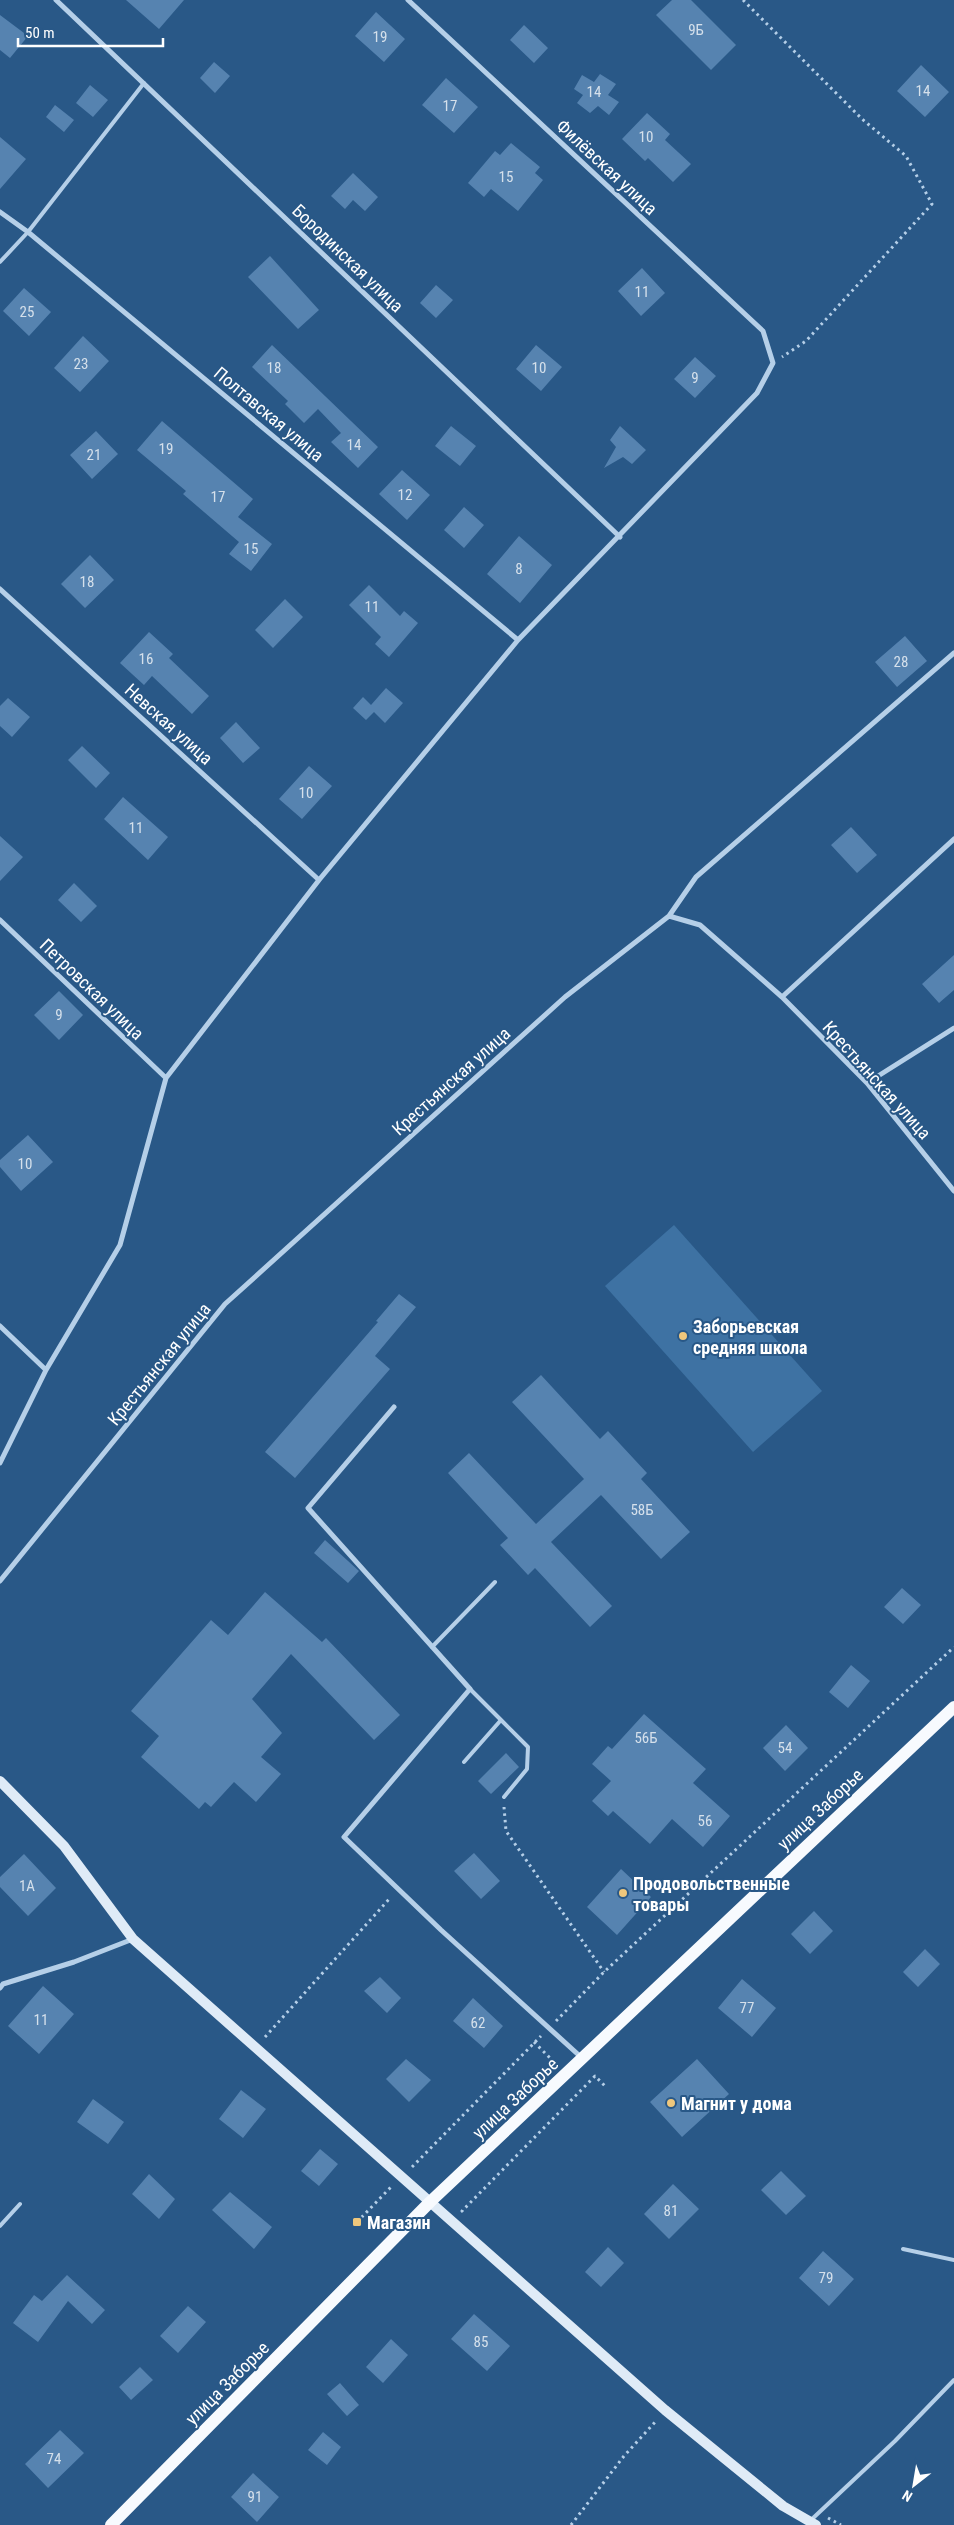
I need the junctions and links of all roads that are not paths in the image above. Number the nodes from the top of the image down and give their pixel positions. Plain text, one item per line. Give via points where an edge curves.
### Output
1 (56, 0) edge
2 (408, 0) edge
3 (145, 82) junction
4 (0, 212) edge
5 (28, 232) junction
6 (0, 262) edge
7 (620, 537) junction
8 (0, 588) edge
9 (518, 640) junction
10 (954, 653) edge
11 (954, 839) edge
12 (319, 880) junction
13 (669, 916) junction
14 (0, 920) edge
15 (782, 997) junction
16 (954, 1028) edge
17 (166, 1078) junction
18 (867, 1083) junction
19 (954, 1191) edge
20 (0, 1326) edge
21 (46, 1370) junction
22 (394, 1407) dead end
23 (0, 1462) edge
24 (0, 1581) edge
25 (495, 1582) dead end
26 (432, 1647) junction
27 (470, 1689) junction
28 (954, 1707) edge
29 (501, 1720) junction
30 (464, 1762) dead end
31 (0, 1781) edge
32 (504, 1796) road end
33 (133, 1938) junction
34 (0, 1988) edge
35 (583, 2058) junction
36 (430, 2202) junction
37 (20, 2204) dead end
38 (0, 2226) edge
39 (903, 2249) dead end
40 (954, 2260) edge
41 (954, 2380) edge
42 (813, 2523) edge
43 (111, 2525) edge

1 - 3 street, Бородинская улица
2 - 7 street, Филёвская улица via 763,331 773,363 757,393
3 - 5 lane
3 - 7 street, Бородинская улица
4 - 5 street, Полтавская улица
5 - 6 lane
5 - 9 street, Полтавская улица
7 - 9 street
8 - 12 street, Невская улица
9 - 12 street
10 - 13 street via 696,877
11 - 15 street
12 - 17 street
13 - 15 street, Крестьянская улица via 700,925
13 - 24 street, Крестьянская улица via 565,997 225,1304
14 - 17 street, Петровская улица
15 - 18 street, Крестьянская улица
16 - 18 street
17 - 21 street via 120,1245
18 - 19 street, Крестьянская улица
20 - 21 street
21 - 23 street
22 - 26 street via 308,1508
25 - 26 lane
26 - 27 street
27 - 29 lane
27 - 35 street via 344,1837
28 - 35 main road, улица Заборье
29 - 30 lane
29 - 32 lane via 528,1747 527,1769
31 - 33 street via 64,1846
33 - 34 street via 74,1962 3,1984
33 - 36 street
35 - 36 main road, улица Заборье
36 - 42 street via 665,2410 783,2506
36 - 43 main road, улица Заборье
37 - 38 lane
39 - 40 lane
41 - 42 lane via 896,2441 819,2512

